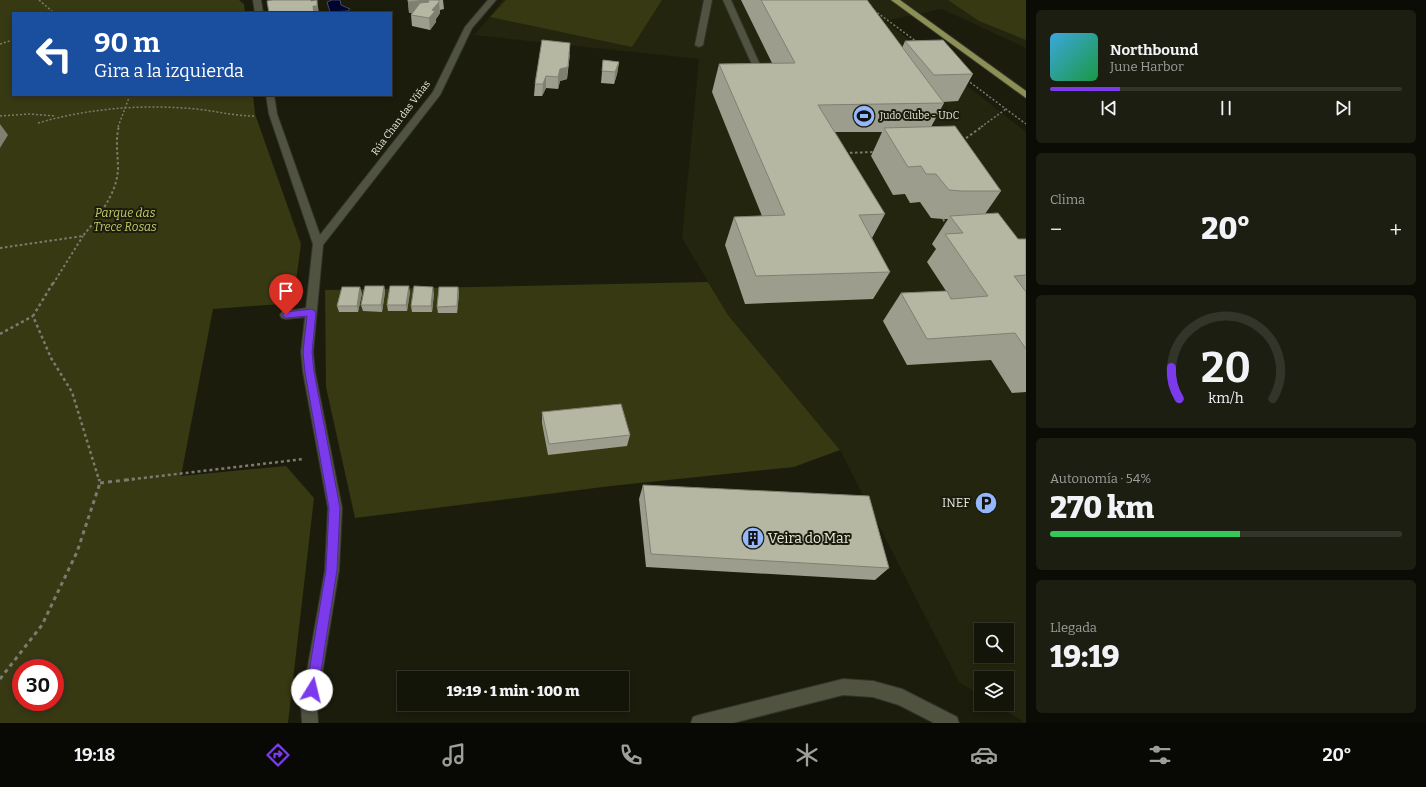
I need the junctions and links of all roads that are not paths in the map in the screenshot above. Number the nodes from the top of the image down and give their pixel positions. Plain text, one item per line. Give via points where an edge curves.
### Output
1 (257, 0) edge
2 (492, 0) edge
3 (708, 0) edge
4 (727, 0) edge
5 (895, 0) edge
6 (259, 12) edge
7 (699, 45) dead end
8 (765, 85) edge
9 (1026, 95) edge
10 (270, 96) edge
11 (318, 244) junction
12 (312, 312) junction
13 (286, 315) dead end
14 (310, 723) edge
15 (699, 723) edge
16 (951, 723) edge

1 - 6 street
2 - 11 street, Rúa Chan das Viñas via 469,27 437,92
3 - 7 street
4 - 8 street
5 - 9 main road
10 - 11 street via 273,114
11 - 12 street
12 - 13 street
12 - 14 street via 307,352 309,372 335,508 332,570 310,705
15 - 16 street via 843,687 873,689 902,697

